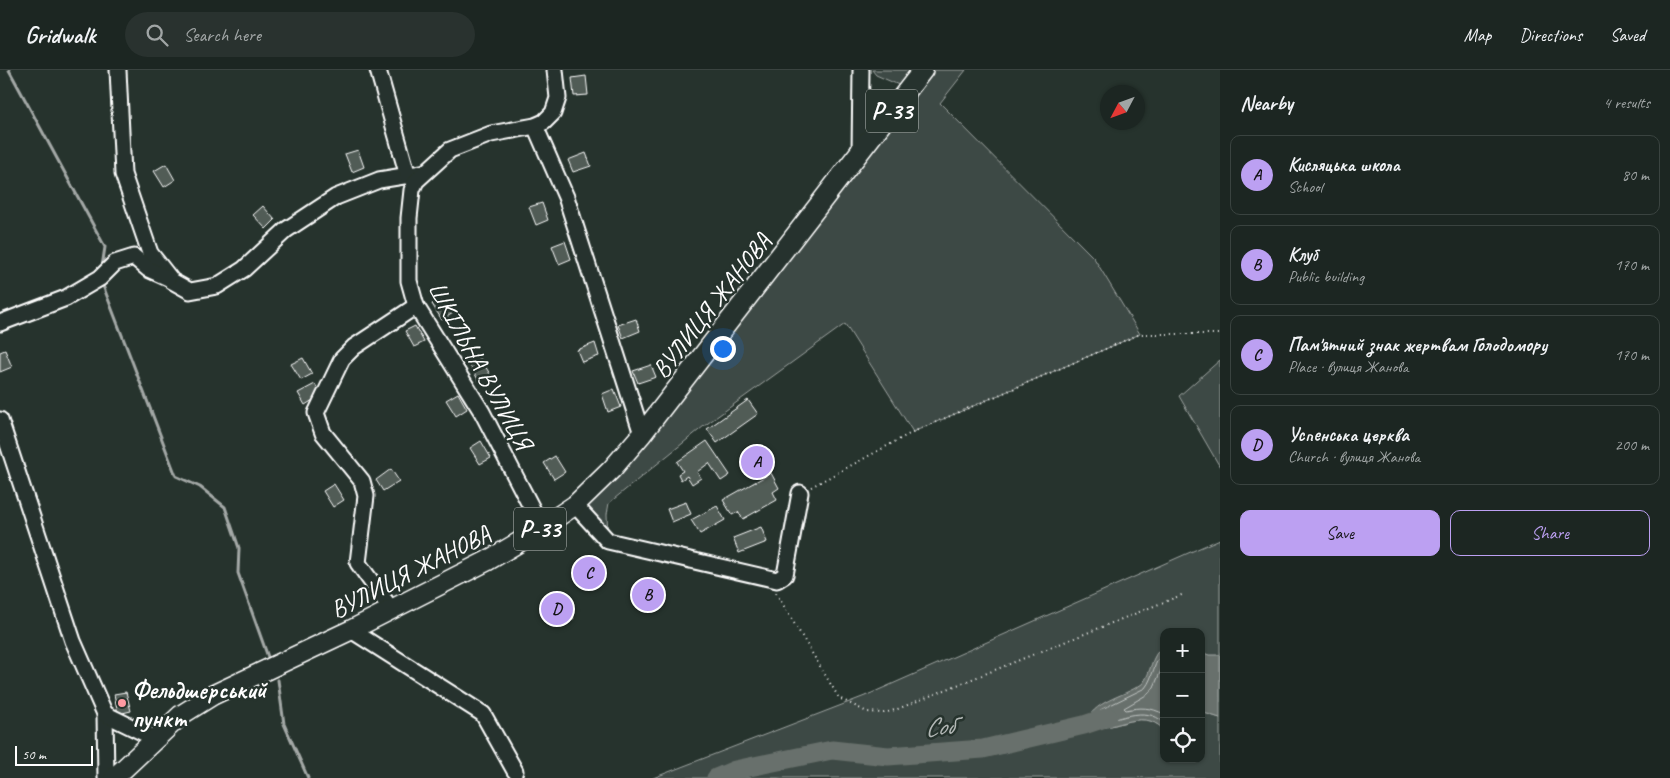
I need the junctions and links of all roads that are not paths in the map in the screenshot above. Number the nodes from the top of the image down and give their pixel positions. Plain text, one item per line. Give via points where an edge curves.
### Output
1 (118, 70) edge
2 (378, 70) edge
3 (555, 70) edge
4 (861, 70) edge
5 (924, 70) edge
6 (535, 126) junction
7 (860, 152) junction
8 (415, 175) junction
9 (171, 280) junction
10 (416, 306) junction
11 (0, 323) edge
12 (0, 420) edge
13 (642, 434) junction
14 (800, 493) road end
15 (575, 505) junction
16 (542, 528) junction
17 (391, 609) junction
18 (351, 630) junction
19 (104, 714) junction
20 (154, 738) junction
21 (515, 771) dead end
22 (106, 778) edge
23 (114, 778) edge

1 - 9 street via 123,174 150,253
2 - 8 street
3 - 6 street, ШКІЛЬНА ВУЛИЦЯ via 558,98 553,113
4 - 7 street
5 - 7 main road, Р-33
6 - 8 street, ШКІЛЬНА ВУЛИЦЯ via 469,141 450,150
6 - 13 street via 566,197
7 - 13 main road, ВУЛИЦЯ ЖАНОВА / Р-33
8 - 9 street via 379,180 336,197 286,230 244,269 217,286 190,291
8 - 10 street, ШКІЛЬНА ВУЛИЦЯ via 409,218 409,281
9 - 11 street via 148,269 134,257 115,263 100,278 66,298
10 - 16 street, ШКІЛЬНА ВУЛИЦЯ via 482,412
10 - 17 street via 354,347 342,359 316,413 323,433 362,480 366,496 358,563
12 - 19 street via 73,641
13 - 15 main road, ВУЛИЦЯ ЖАНОВА / Р-33
14 - 15 street via 785,576 780,580 608,541
15 - 16 main road, ВУЛИЦЯ ЖАНОВА / Р-33
16 - 17 main road, ВУЛИЦЯ ЖАНОВА / Р-33 via 487,561
17 - 18 main road, ВУЛИЦЯ ЖАНОВА / Р-33
18 - 20 main road, ВУЛИЦЯ ЖАНОВА / Р-33 via 213,695 181,715
18 - 21 street via 482,714
19 - 20 street
19 - 22 street
20 - 23 main road, ВУЛИЦЯ ЖАНОВА / Р-33

